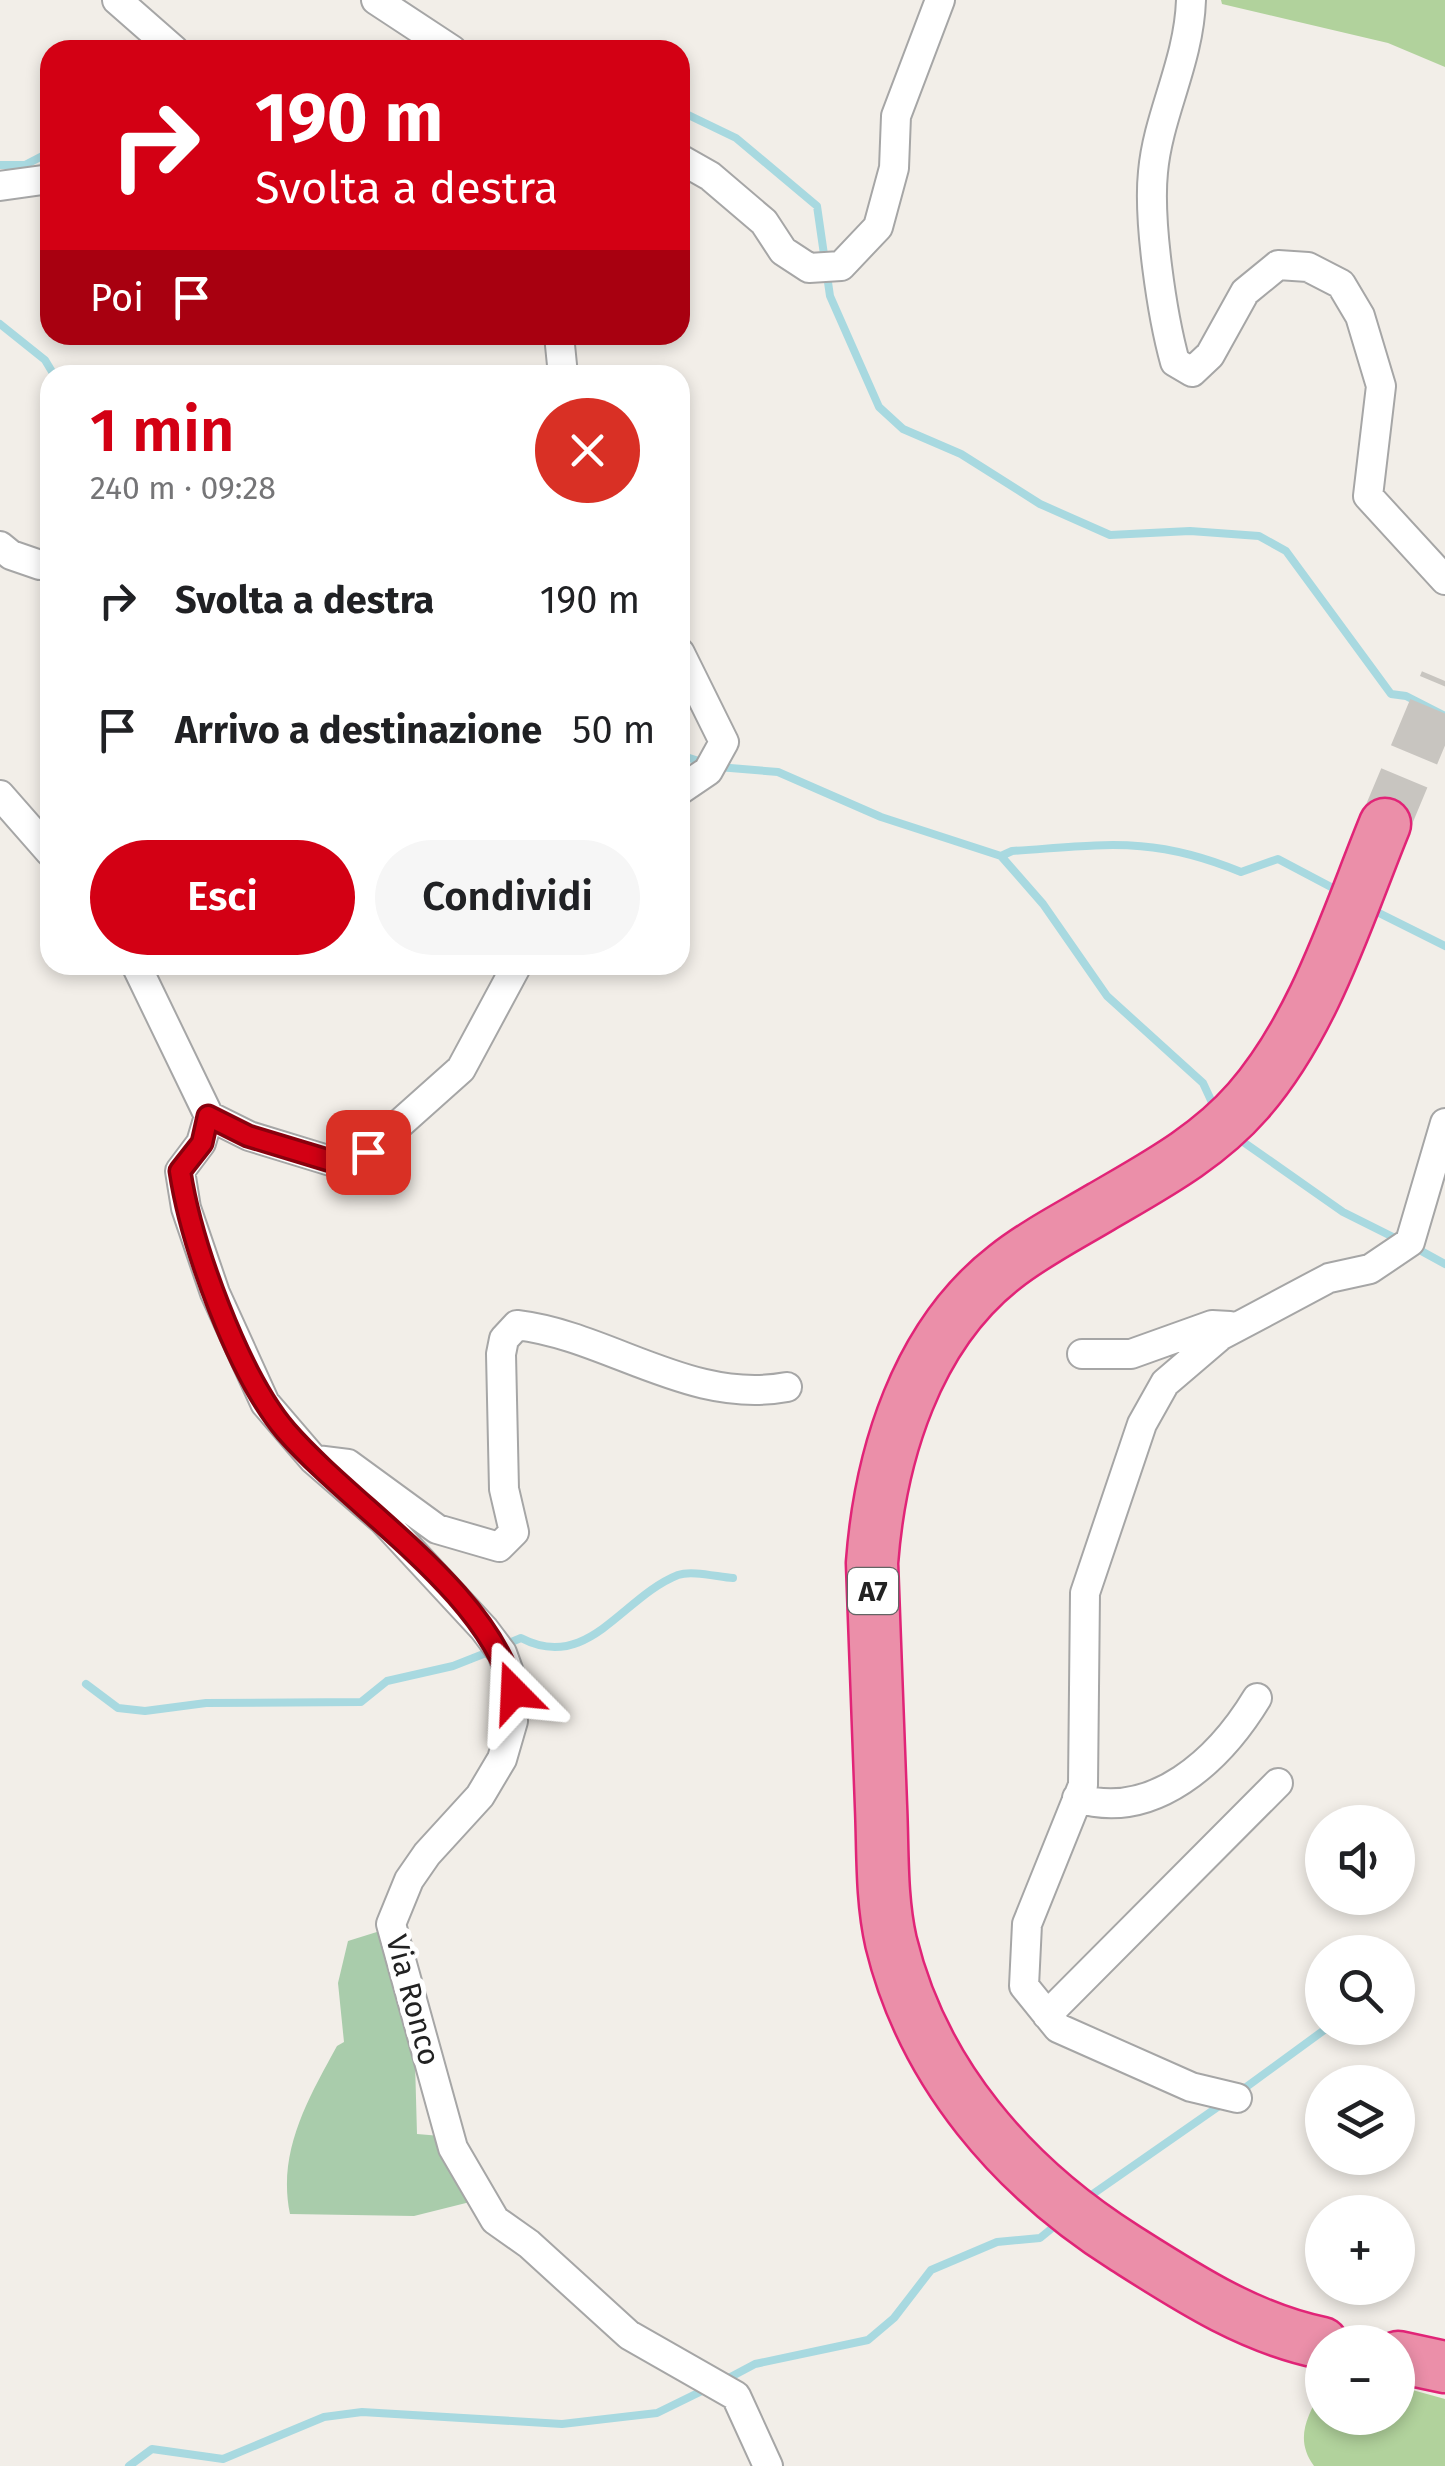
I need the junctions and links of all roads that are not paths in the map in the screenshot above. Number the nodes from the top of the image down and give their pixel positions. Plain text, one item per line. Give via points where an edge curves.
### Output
1 (118, 0) edge
2 (376, 0) edge
3 (940, 0) edge
4 (1191, 0) edge
5 (163, 40) edge
6 (437, 40) edge
7 (690, 165) edge
8 (40, 180) edge
9 (0, 186) edge
10 (0, 546) edge
11 (40, 565) dead end
12 (1445, 580) edge
13 (690, 673) edge
14 (690, 784) edge
15 (0, 795) edge
16 (1385, 824) tunnel mouth
17 (40, 841) edge
18 (141, 975) edge
19 (512, 975) edge
20 (208, 1116) junction
21 (1445, 1123) edge
22 (1238, 1326) junction
23 (1082, 1354) dead end
24 (787, 1387) dead end
25 (314, 1460) junction
26 (1257, 1698) dead end
27 (1278, 1783) dead end
28 (1078, 1798) junction
29 (1047, 2015) junction
30 (1237, 2098) dead end
31 (1305, 2339) edge
32 (1415, 2361) edge
33 (1445, 2367) edge
34 (768, 2466) edge

1 - 5 street
2 - 6 street
3 - 7 street via 896,116 894,168 878,227 841,266 809,268 782,250 764,222
4 - 12 street via 1190,35 1153,172 1164,319 1176,362 1192,372 1210,355 1245,292 1278,265 1308,267 1340,284 1360,316 1381,386 1368,496
8 - 9 street
10 - 11 street
13 - 14 street via 724,742 708,772
15 - 17 street
16 - 31 highway, A7 via 1307,1006 1247,1102 1191,1154 1003,1268 952,1324 898,1425 875,1520 872,1563 885,1910 906,1987 938,2059 993,2138 1074,2214 1230,2311
18 - 20 street
19 - 20 street via 462,1070 368,1152 334,1162 248,1136
20 - 25 street, Via Ronco via 202,1143 180,1171 186,1208 215,1293 265,1403
21 - 22 street via 1410,1242 1370,1269 1329,1278
22 - 23 street via 1212,1325 1131,1354
22 - 28 street via 1164,1382 1142,1424 1085,1593
24 - 25 street via 760,1392 683,1380 551,1329 516,1326 501,1354 504,1489 514,1532 499,1547 437,1529 348,1464
25 - 34 street, Via Ronco via 383,1520 484,1629 502,1653 514,1692 502,1759 480,1796 426,1854 391,1924 453,2148 496,2220 630,2335 736,2396
26 - 28 street via 1208,1762 1145,1801 1118,1806
27 - 29 street
28 - 29 street via 1027,1924 1024,1986
29 - 30 street via 1058,2028 1192,2087
32 - 33 highway

